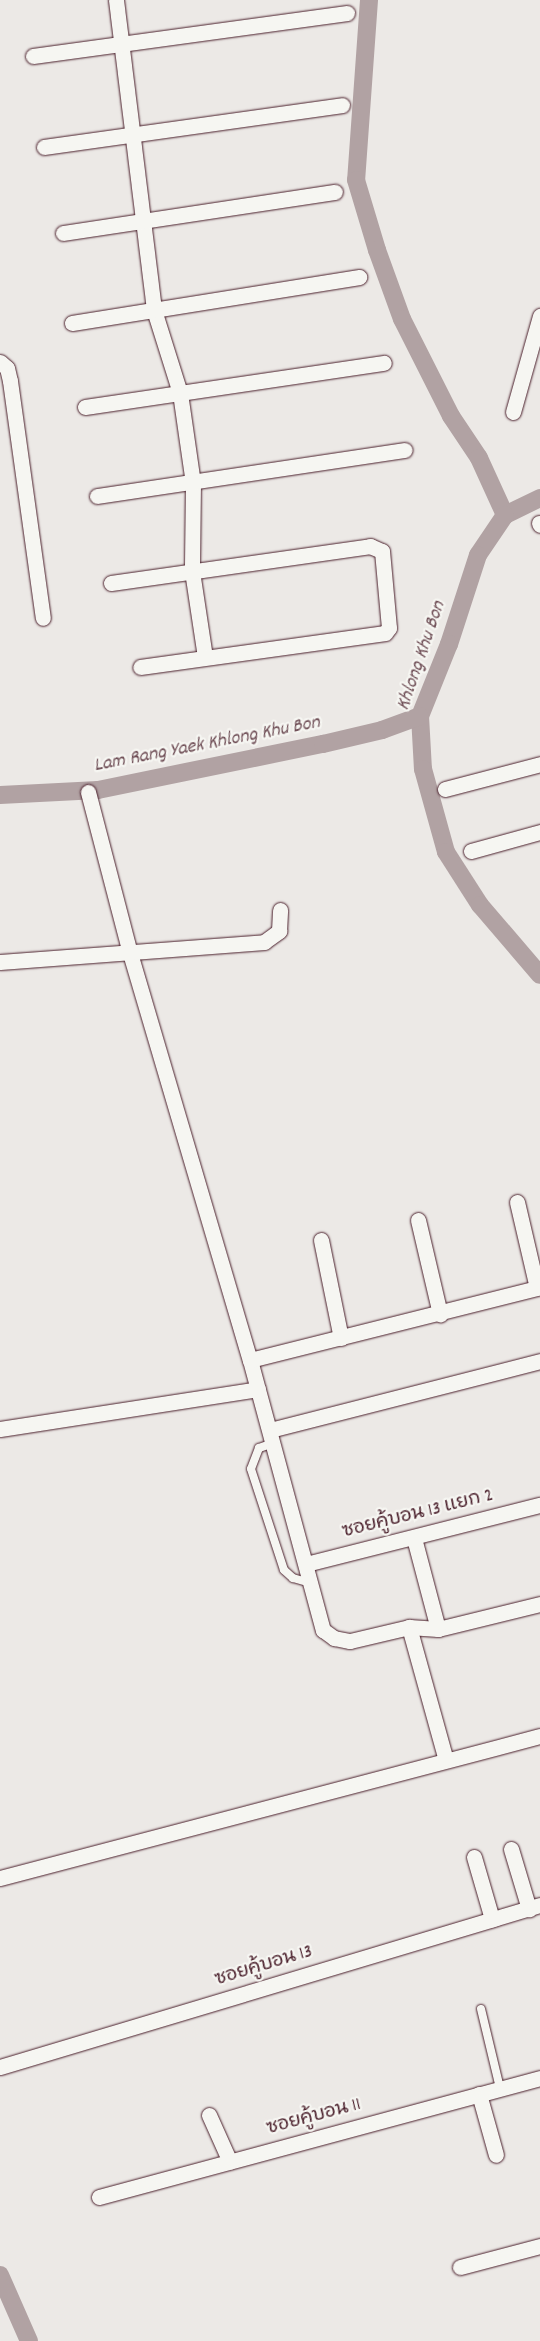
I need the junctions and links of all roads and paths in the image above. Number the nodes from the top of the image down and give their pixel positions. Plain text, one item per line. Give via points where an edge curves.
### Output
1 (116, 0) edge
2 (347, 13) dead end
3 (121, 45) junction
4 (33, 56) dead end
5 (342, 104) dead end
6 (132, 134) junction
7 (44, 147) dead end
8 (335, 192) dead end
9 (142, 221) junction
10 (63, 232) dead end
11 (359, 277) dead end
12 (154, 310) junction
13 (540, 316) edge
14 (72, 323) dead end
15 (0, 362) edge
16 (384, 363) dead end
17 (180, 393) junction
18 (85, 408) dead end
19 (513, 412) dead end
20 (405, 450) dead end
21 (194, 483) junction
22 (97, 496) dead end
23 (192, 571) junction
24 (111, 583) dead end
25 (43, 618) dead end
26 (205, 657) junction
27 (140, 667) dead end
28 (540, 764) edge
29 (446, 789) dead end
30 (88, 792) dead end
31 (540, 832) edge
32 (472, 852) dead end
33 (280, 910) dead end
34 (130, 953) junction
35 (0, 962) edge
36 (517, 1202) dead end
37 (418, 1220) dead end
38 (322, 1240) dead end
39 (538, 1287) edge
40 (440, 1314) junction
41 (341, 1338) junction
42 (250, 1360) junction
43 (540, 1362) edge
44 (258, 1389) junction
45 (0, 1429) edge
46 (271, 1436) junction
47 (540, 1505) edge
48 (414, 1538) junction
49 (306, 1564) junction
50 (311, 1583) junction
51 (540, 1604) edge
52 (409, 1628) junction
53 (438, 1628) junction
54 (540, 1736) edge
55 (446, 1760) junction
56 (511, 1849) dead end
57 (474, 1858) dead end
58 (0, 1878) edge
59 (534, 1907) edge
60 (492, 1919) junction
61 (481, 2009) dead end
62 (0, 2067) edge
63 (540, 2078) edge
64 (500, 2088) junction
65 (479, 2094) junction
66 (209, 2115) dead end
67 (496, 2155) dead end
68 (230, 2162) junction
69 (99, 2197) dead end
70 (540, 2246) edge
71 (460, 2267) dead end

1 - 3 street
2 - 3 street
3 - 4 street
3 - 6 street
5 - 6 street
6 - 7 street
6 - 9 street
8 - 9 street
9 - 10 street
9 - 12 street
11 - 12 street
12 - 14 street
12 - 17 street
13 - 19 street
15 - 25 street via 7,368 10,381
16 - 17 street
17 - 18 street
17 - 21 street
20 - 21 street
21 - 22 street
21 - 23 street
23 - 24 street
23 - 26 street
23 - 26 street via 370,546 382,551 389,628 385,633
26 - 27 street
28 - 29 street
30 - 34 street
31 - 32 street
33 - 34 street via 279,931 264,942
34 - 35 street
34 - 42 street
36 - 39 street
37 - 40 street
38 - 41 street
39 - 40 street
40 - 41 street
41 - 42 street
42 - 44 street
43 - 46 street
44 - 45 street
44 - 46 street
46 - 49 street
46 - 50 lane via 259,1448 251,1469 284,1570 293,1578
47 - 48 street, ซอยคู้บอน 13 แยก 2
48 - 49 street, ซอยคู้บอน 13 แยก 2
48 - 53 street
49 - 50 street
50 - 52 street via 323,1630 334,1638 350,1641
51 - 53 street
52 - 53 street
52 - 55 street
54 - 55 street
55 - 58 street
56 - 59 street
57 - 60 street
59 - 60 street, ซอยคู้บอน 13
60 - 62 street, ซอยคู้บอน 13
61 - 64 lane
63 - 64 street, ซอยคู้บอน 11
64 - 65 street, ซอยคู้บอน 11
65 - 67 street
65 - 68 street, ซอยคู้บอน 11
66 - 68 street
68 - 69 street, ซอยคู้บอน 11
70 - 71 street

